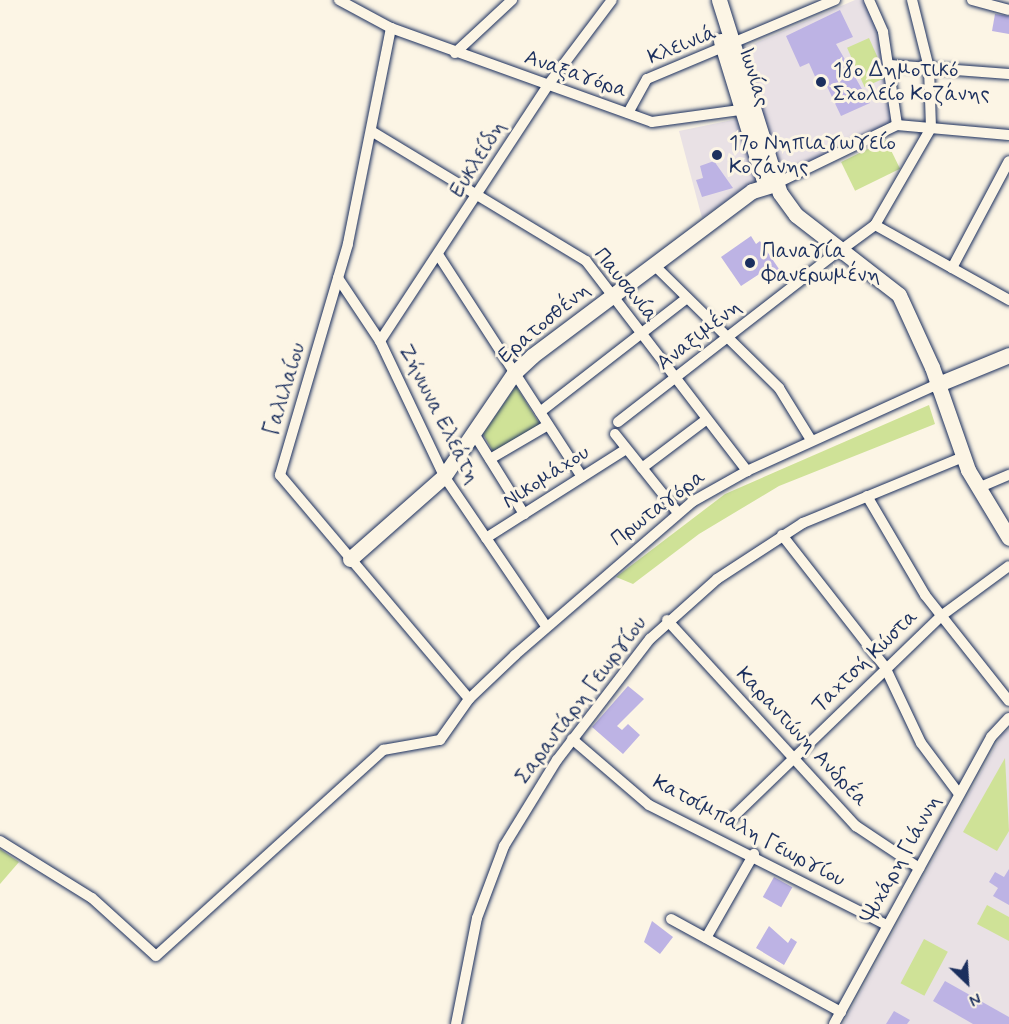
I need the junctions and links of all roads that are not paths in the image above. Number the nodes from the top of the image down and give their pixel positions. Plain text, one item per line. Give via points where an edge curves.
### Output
1 (339, 0) edge
2 (512, 0) edge
3 (612, 0) edge
4 (708, 0) edge
5 (719, 0) edge
6 (835, 0) edge
7 (869, 0) edge
8 (912, 0) edge
9 (972, 0) edge
10 (1009, 10) edge
11 (391, 28) junction
12 (729, 47) junction
13 (455, 53) junction
14 (890, 66) junction
15 (929, 68) junction
16 (1009, 74) edge
17 (548, 85) junction
18 (748, 109) junction
19 (628, 113) junction
20 (897, 125) junction
21 (931, 128) junction
22 (373, 132) junction
23 (1009, 135) edge
24 (1009, 161) edge
25 (770, 185) junction
26 (477, 197) junction
27 (875, 225) junction
28 (836, 253) junction
29 (439, 256) junction
30 (653, 264) junction
31 (952, 268) junction
32 (339, 278) junction
33 (611, 295) junction
34 (687, 298) junction
35 (1009, 300) edge
36 (641, 334) junction
37 (729, 336) junction
38 (380, 341) junction
39 (1009, 355) edge
40 (514, 373) junction
41 (675, 378) junction
42 (936, 385) junction
43 (540, 412) junction
44 (707, 419) junction
45 (618, 422) dead end
46 (548, 425) junction
47 (473, 432) junction
48 (615, 434) dead end
49 (811, 440) junction
50 (626, 448) junction
51 (961, 453) junction
52 (490, 459) junction
53 (642, 468) junction
54 (747, 471) junction
55 (1009, 475) edge
56 (444, 476) junction
57 (582, 477) junction
58 (978, 488) junction
59 (867, 496) junction
60 (678, 513) junction
61 (524, 514) junction
62 (782, 535) junction
63 (486, 538) junction
64 (1009, 538) edge
65 (350, 559) junction
66 (1009, 566) edge
67 (941, 616) junction
68 (667, 620) junction
69 (546, 626) junction
70 (885, 667) junction
71 (468, 699) junction
72 (1009, 701) edge
73 (1009, 718) edge
74 (572, 739) junction
75 (795, 756) junction
76 (959, 795) junction
77 (731, 819) dead end
78 (0, 841) edge
79 (754, 854) junction
80 (919, 868) junction
81 (671, 919) dead end
82 (887, 925) junction
83 (706, 938) junction
84 (841, 1012) junction
85 (456, 1024) edge
86 (834, 1024) edge

1 - 11 street, Αναξαγόρα
2 - 13 street
3 - 17 street, Ευκλείδη
4 - 12 main road, Ιωνίας
5 - 12 main road, Ιωνίας
6 - 12 street, Κλεινιά
7 - 14 street
8 - 15 street
9 - 10 street
11 - 13 street, Αναξαγόρα
11 - 22 street, Γαλιλαίου
12 - 18 main road, Ιωνίας
12 - 19 street, Κλεινιά via 647,79
13 - 17 street, Αναξαγόρα
14 - 15 street
14 - 20 street
15 - 16 street
15 - 21 street
17 - 19 street, Αναξαγόρα
17 - 26 street, Ευκλείδη
18 - 19 street, Αναξαγόρα via 662,124
18 - 25 main road, Ιωνίας
20 - 21 street
20 - 25 street
21 - 23 street
21 - 27 street
22 - 26 street, Παυσανία
22 - 32 street, Γαλιλαίου
24 - 31 street
25 - 28 main road, Ιωνίας via 787,218
25 - 30 main road, Ερατοσθένη
26 - 29 street, Ευκλείδη
26 - 33 street, Παυσανία via 578,255
27 - 28 street, Αναξιμένη
27 - 31 street
28 - 37 street, Αναξιμένη
28 - 42 main road, Ιωνίας via 891,301
29 - 38 street, Ευκλείδη
29 - 40 street
30 - 33 main road, Ερατοσθένη
30 - 34 street
31 - 35 street
32 - 38 street, Ζήνωνα Ελεάτη
32 - 65 street, Γαλιλαίου via 280,474
33 - 36 street, Παυσανία
33 - 40 main road, Ερατοσθένη
34 - 36 street
34 - 37 street
36 - 41 street, Παυσανία
36 - 43 street
37 - 41 street, Αναξιμένη
37 - 49 street via 779,388
38 - 56 street, Ζήνωνα Ελεάτη
39 - 42 main road
40 - 43 street
40 - 47 main road, Ερατοσθένη
41 - 44 street, Παυσανία
41 - 45 street, Αναξιμένη
42 - 49 street, Πρωταγόρα
42 - 51 main road, Ιωνίας
43 - 46 street
44 - 53 street
44 - 54 street, Παυσανία
46 - 52 street
46 - 57 street
47 - 52 street
47 - 56 main road, Ερατοσθένη
48 - 50 street
49 - 54 street, Πρωταγόρα
50 - 53 street
50 - 57 street, Νικομάχου
51 - 58 main road, Ιωνίας
51 - 59 street, Σαραντάρη Γεωργίου
52 - 61 street
53 - 60 street
54 - 60 street, Πρωταγόρα
55 - 58 street
56 - 63 street, Ζήνωνα Ελεάτη
56 - 65 main road, Ερατοσθένη
57 - 61 street, Νικομάχου
58 - 64 main road, Ιωνίας
59 - 62 street, Σαραντάρη Γεωργίου
59 - 67 street via 905,566
60 - 69 street, Πρωταγόρα
61 - 63 street, Νικομάχου
62 - 68 street, Σαραντάρη Γεωργίου
62 - 70 street
63 - 69 street, Ζήνωνα Ελεάτη
65 - 71 street, Γαλιλαίου
66 - 67 street, Ταχτσή Κώστα
67 - 70 street, Ταχτσή Κώστα
67 - 72 street
68 - 74 street, Σαραντάρη Γεωργίου
68 - 75 street, Καραντώνη Ανδρέα
69 - 71 street, Πρωταγόρα
70 - 75 street, Ταχτσή Κώστα
70 - 76 street via 921,742
71 - 78 street, Πρωταγόρα via 440,740 394,746 368,762 156,956 92,898
73 - 76 street, Ψυχάρη Γιάννη via 991,738
74 - 79 street, Κατσίμπαλη Γεωργίου via 650,805
74 - 85 street, Σαραντάρη Γεωργίου via 522,813 487,883
75 - 77 street, Ταχτσή Κώστα
75 - 80 street, Καραντώνη Ανδρέα via 856,826
76 - 80 street, Ψυχάρη Γιάννη
79 - 82 street, Κατσίμπαλη Γεωργίου
79 - 83 street
80 - 82 street, Ψυχάρη Γιάννη
81 - 83 street
82 - 84 street, Ψυχάρη Γιάννη
83 - 84 street
84 - 86 street, Ψυχάρη Γιάννη

